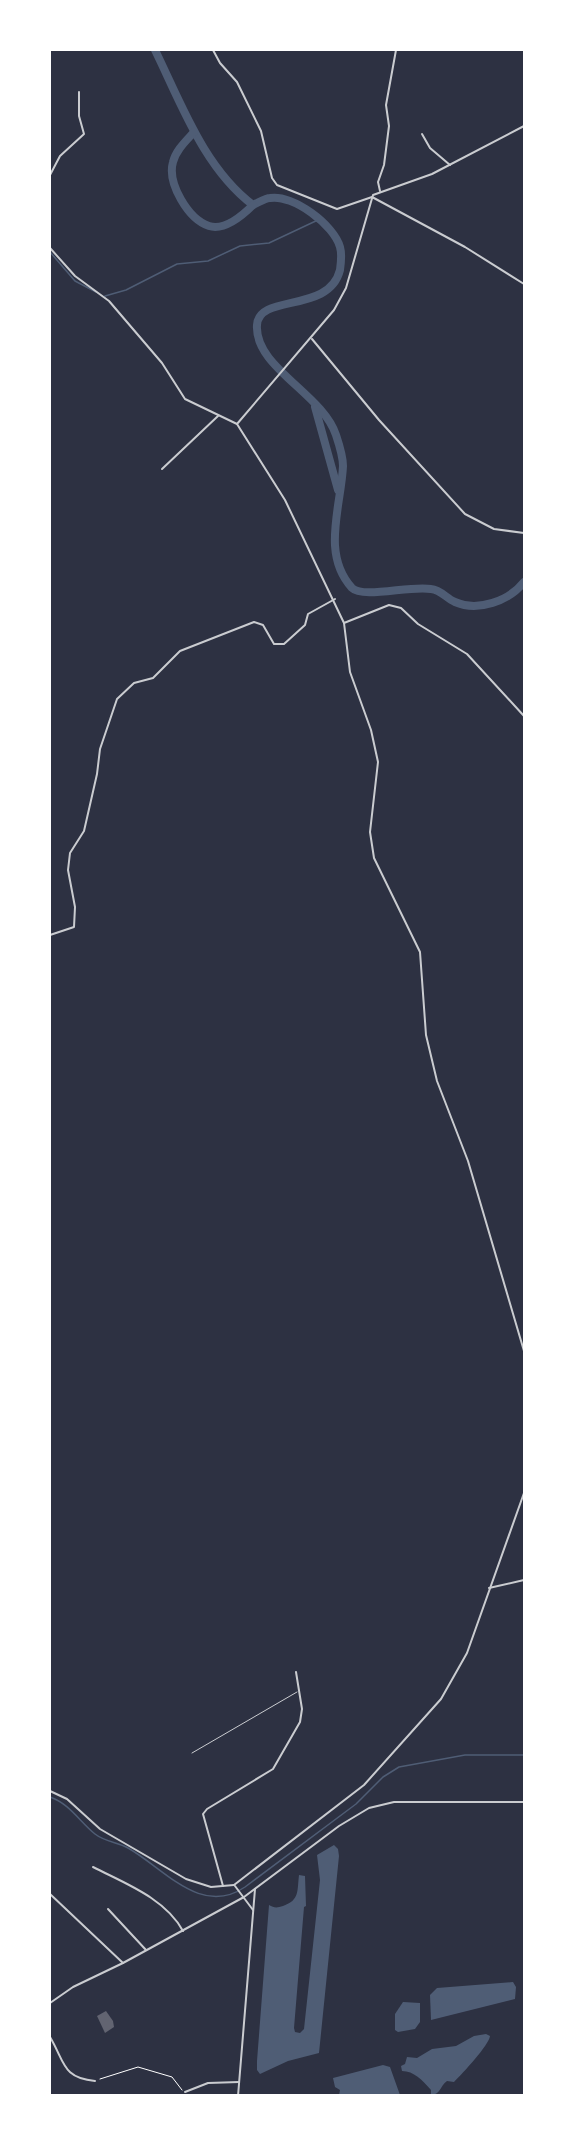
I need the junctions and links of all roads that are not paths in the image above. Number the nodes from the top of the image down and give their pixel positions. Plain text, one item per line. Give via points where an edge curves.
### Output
1 (213, 50) edge
2 (396, 50) edge
3 (79, 92) dead end
4 (525, 126) edge
5 (422, 134) dead end
6 (450, 165) junction
7 (50, 175) edge
8 (380, 191) junction
9 (372, 197) junction
10 (50, 248) edge
11 (525, 284) edge
12 (312, 339) junction
13 (218, 416) junction
14 (237, 424) junction
15 (162, 469) dead end
16 (525, 533) edge
17 (335, 599) junction
18 (344, 623) junction
19 (525, 716) edge
20 (50, 935) edge
21 (525, 1350) edge
22 (525, 1493) edge
23 (524, 1498) edge
24 (525, 1580) edge
25 (489, 1588) junction
26 (296, 1672) dead end
27 (299, 1691) junction
28 (192, 1753) dead end
29 (50, 1791) edge
30 (525, 1802) edge
31 (93, 1867) dead end
32 (234, 1885) junction
33 (223, 1886) junction
34 (255, 1889) junction
35 (50, 1894) edge
36 (242, 1895) junction
37 (108, 1909) dead end
38 (253, 1910) junction
39 (183, 1931) junction
40 (146, 1950) junction
41 (123, 1963) junction
42 (50, 2003) edge
43 (50, 2037) edge
44 (95, 2081) road end
45 (239, 2082) junction
46 (184, 2092) road end
47 (238, 2096) edge

1 - 9 street via 237,82 261,131 277,185 337,209
2 - 8 street via 386,105 389,126 378,182
3 - 7 street via 84,134 60,156
4 - 6 street
5 - 6 street via 430,148
6 - 8 street
8 - 9 street
9 - 11 street
9 - 12 street via 346,288
10 - 13 street via 75,276 105,298 162,363 185,399
12 - 14 street
12 - 16 street via 465,514 494,529
13 - 14 street
13 - 15 street
14 - 17 street via 285,500
17 - 18 street
17 - 20 street via 314,609 300,630 284,644 274,644 263,625 254,622 180,651 157,675 128,687 117,699 100,748 84,831 70,853 74,927
18 - 19 street via 389,605 401,608 418,624 467,654
18 - 21 street via 353,684 371,730 378,762 370,832 372,848 384,882 420,952 426,1035 437,1081 468,1161
22 - 23 street
23 - 25 street
24 - 25 street
25 - 32 street via 458,1671 426,1718 357,1791
26 - 27 street
27 - 28 lane
27 - 33 street via 300,1722 285,1745 281,1760 203,1814
29 - 33 street via 67,1799 100,1828 186,1879
30 - 34 street via 377,1805 346,1821
31 - 39 street via 156,1901
32 - 33 street
32 - 36 street
34 - 36 street
34 - 38 street
35 - 41 street
36 - 38 street
36 - 39 street
37 - 40 street
38 - 45 street
39 - 40 street
40 - 41 street
41 - 42 street
43 - 44 street via 69,2074
45 - 46 street via 208,2083
45 - 47 street

